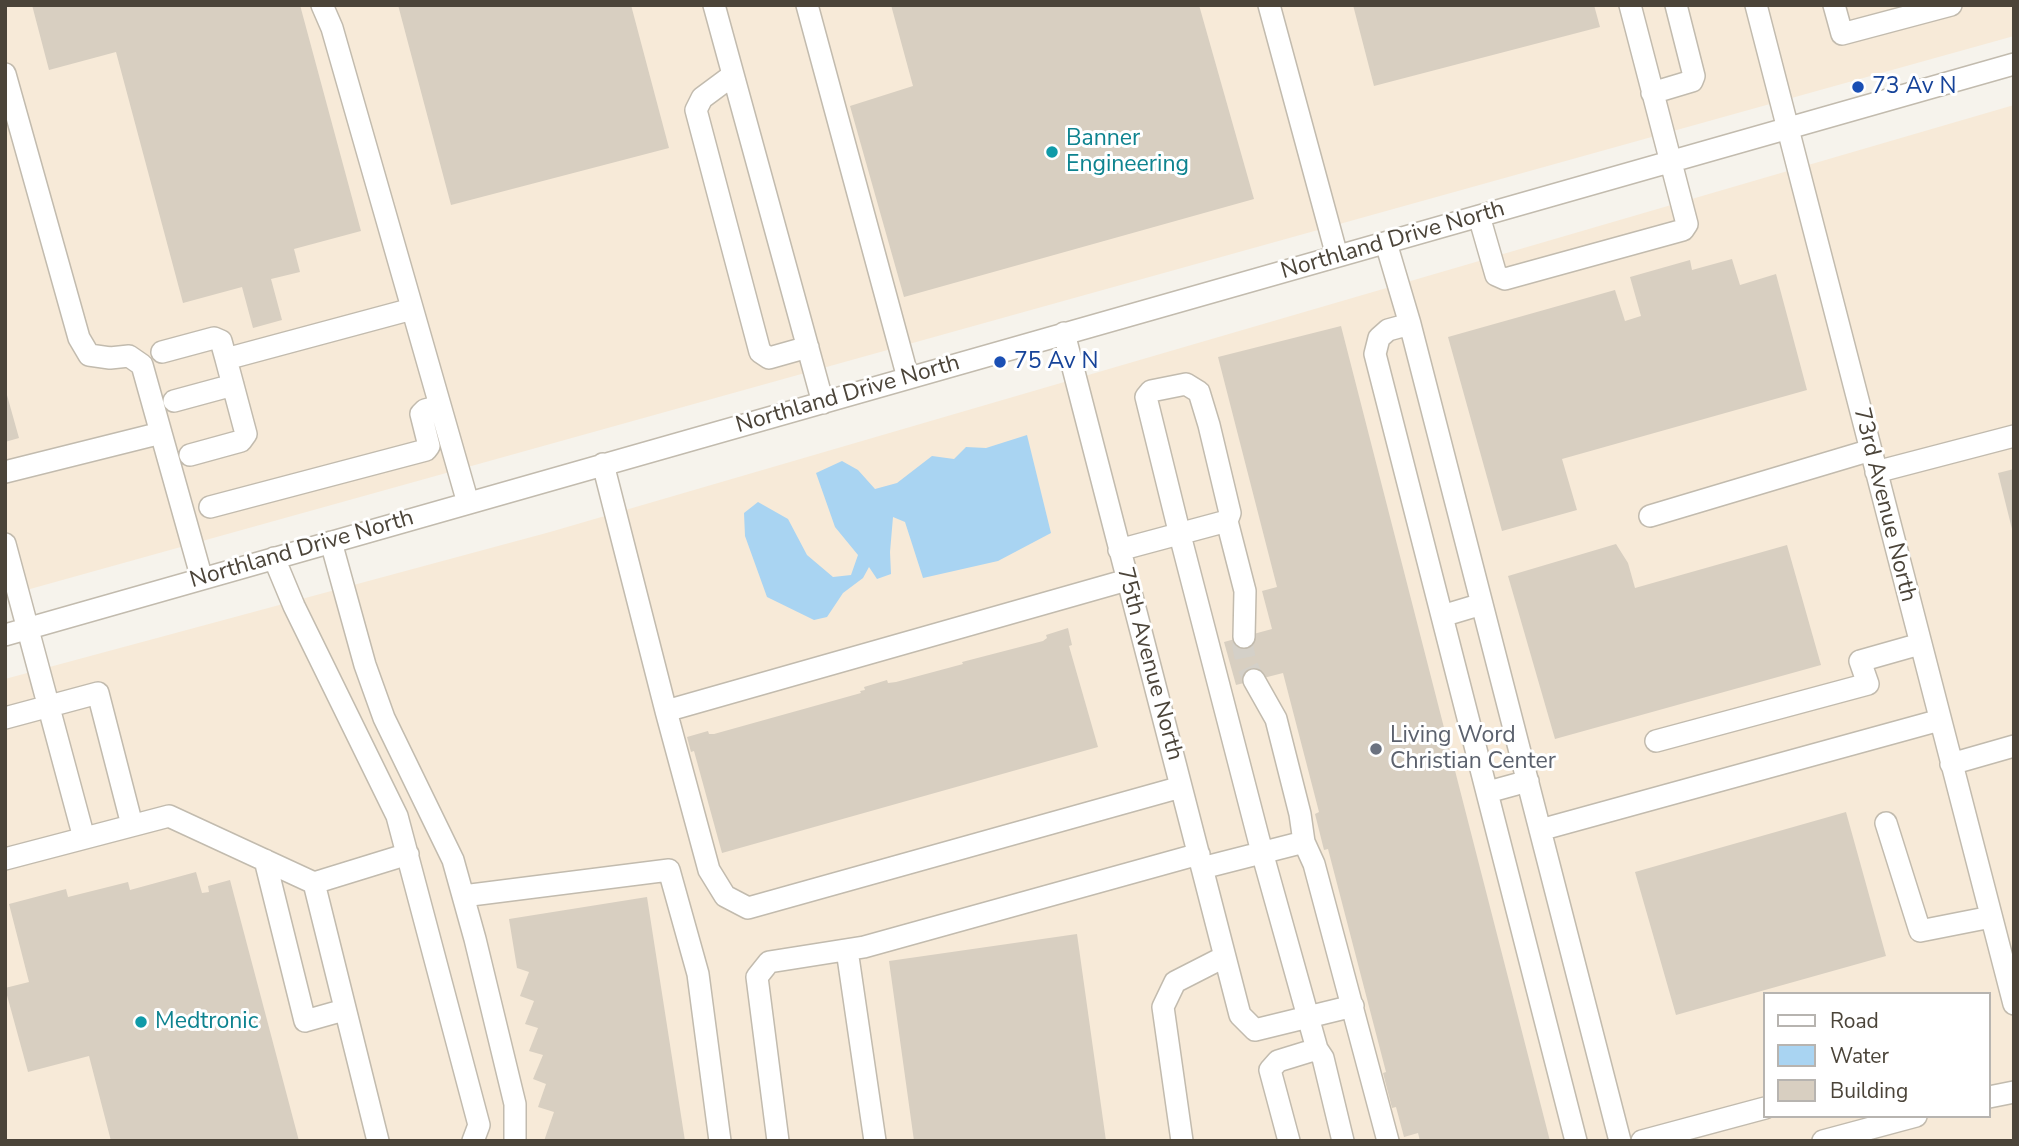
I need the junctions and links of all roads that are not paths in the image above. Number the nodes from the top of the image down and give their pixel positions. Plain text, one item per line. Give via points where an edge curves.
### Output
1 (322, 5) edge
2 (714, 5) edge
3 (807, 5) edge
4 (1269, 5) edge
5 (1630, 5) edge
6 (1676, 5) edge
7 (1756, 5) edge
8 (1834, 5) edge
9 (1951, 5) edge
10 (2014, 64) edge
11 (5, 74) edge
12 (733, 75) junction
13 (1652, 93) junction
14 (1788, 129) junction
15 (1670, 163) junction
16 (1479, 216) junction
17 (1387, 243) junction
18 (1337, 256) junction
19 (412, 309) junction
20 (1410, 324) junction
21 (1064, 333) junction
22 (808, 347) junction
23 (162, 352) dead end
24 (226, 359) junction
25 (908, 378) junction
26 (233, 385) junction
27 (174, 401) dead end
28 (823, 403) junction
29 (442, 413) junction
30 (161, 433) junction
31 (2014, 436) edge
32 (1871, 450) junction
33 (190, 455) dead end
34 (603, 464) junction
35 (5, 472) edge
36 (1876, 472) junction
37 (468, 503) junction
38 (210, 507) dead end
39 (1650, 516) dead end
40 (1227, 521) junction
41 (1180, 535) junction
42 (331, 542) junction
43 (5, 544) edge
44 (1119, 550) junction
45 (274, 558) junction
46 (202, 579) junction
47 (1127, 580) junction
48 (1482, 604) junction
49 (1442, 616) junction
50 (28, 629) junction
51 (5, 635) edge
52 (1244, 636) tunnel mouth
53 (1920, 644) junction
54 (1254, 680) tunnel mouth
55 (47, 706) junction
56 (666, 711) junction
57 (5, 718) edge
58 (1940, 720) junction
59 (1656, 741) dead end
60 (2014, 746) edge
61 (1951, 764) junction
62 (1528, 781) junction
63 (1181, 787) junction
64 (1488, 792) junction
65 (1886, 823) dead end
66 (132, 825) junction
67 (1540, 830) junction
68 (83, 838) junction
69 (1304, 842) junction
70 (1262, 852) junction
71 (408, 854) junction
72 (5, 859) edge
73 (265, 860) junction
74 (1200, 861) junction
75 (314, 883) junction
76 (463, 896) junction
77 (1991, 917) junction
78 (847, 950) junction
79 (1224, 957) junction
80 (2014, 1004) edge
81 (1353, 1006) junction
82 (344, 1010) junction
83 (1310, 1017) junction
84 (1317, 1049) junction
85 (2014, 1092) edge
86 (1991, 1097) edge
87 (1764, 1108) edge
88 (1909, 1118) edge
89 (378, 1141) edge
90 (473, 1141) edge
91 (515, 1141) edge
92 (720, 1141) edge
93 (778, 1141) edge
94 (876, 1141) edge
95 (1182, 1141) edge
96 (1289, 1141) edge
97 (1343, 1141) edge
98 (1388, 1141) edge
99 (1576, 1141) edge
100 (1620, 1141) edge
101 (1642, 1141) edge
102 (1823, 1141) edge

1 - 19 street
2 - 12 street
3 - 25 street
4 - 18 street
5 - 13 street
6 - 13 street via 1694,76 1692,81
7 - 14 street, 73rd Avenue North
8 - 9 street via 1842,34
10 - 14 street, Northland Drive North
11 - 30 street via 79,338 89,355 129,356 142,365
12 - 22 street
12 - 22 street via 702,98 696,110 760,352 769,358
13 - 15 street
14 - 15 street, Northland Drive North
14 - 32 street, 73rd Avenue North
15 - 16 street, Northland Drive North
15 - 16 street via 1687,224 1683,230 1505,279 1496,275
16 - 17 street, Northland Drive North
17 - 18 street, Northland Drive North
17 - 20 street
18 - 21 street, Northland Drive North
19 - 24 street
19 - 29 street
20 - 48 street
20 - 49 street via 1388,330 1379,338 1375,354
21 - 25 street, Northland Drive North
21 - 44 street, 75th Avenue North
22 - 28 street
23 - 24 street via 214,338 221,341
24 - 26 street
25 - 28 street, Northland Drive North
26 - 27 street
26 - 33 street via 246,434 242,441
28 - 34 street, Northland Drive North
29 - 37 street
29 - 38 street via 425,410 421,414 429,446 426,450
30 - 35 street
30 - 46 street
31 - 36 street
32 - 36 street, 73rd Avenue North
32 - 39 street
34 - 37 street, Northland Drive North
34 - 56 street
36 - 53 street, 73rd Avenue North
37 - 42 street, Northland Drive North
40 - 41 street
40 - 41 street via 1230,513 1199,392 1186,384 1151,391 1146,397
40 - 52 street via 1245,592
41 - 44 street
41 - 70 street
42 - 45 street, Northland Drive North
42 - 76 street via 374,692 453,860
43 - 50 street
44 - 47 street, 75th Avenue North
45 - 46 street, Northland Drive North
45 - 71 street via 397,816
46 - 50 street, Northland Drive North
47 - 56 street
47 - 63 street, 75th Avenue North
48 - 49 street
48 - 62 street
49 - 64 street
50 - 51 street, Northland Drive North
50 - 55 street
53 - 58 street, 73rd Avenue North
53 - 59 street via 1860,661 1868,684
54 - 69 street via 1276,719
55 - 57 street
55 - 66 street via 98,693
55 - 68 street
56 - 63 street via 709,870 725,896 748,908
58 - 61 street, 73rd Avenue North
58 - 67 street
60 - 61 street
61 - 77 street, 73rd Avenue North
62 - 64 street
62 - 67 street
63 - 74 street, 75th Avenue North
64 - 99 street
65 - 77 street via 1920,931
66 - 68 street
66 - 73 street via 169,816
67 - 100 street
68 - 72 street
69 - 70 street
69 - 81 street
70 - 74 street
70 - 83 street
71 - 75 street
71 - 90 street via 479,1125
73 - 75 street
73 - 82 street via 305,1021
74 - 78 street
74 - 79 street, 75th Avenue North
75 - 82 street
76 - 91 street via 515,1104
76 - 92 street via 669,870 698,974
77 - 80 street, 73rd Avenue North
78 - 93 street via 769,962 757,977
78 - 94 street
79 - 83 street, 75th Avenue North via 1240,1015 1255,1031
79 - 95 street via 1175,982 1163,1007
81 - 83 street
81 - 98 street
82 - 89 street
83 - 84 street
84 - 96 street via 1278,1061 1270,1070
84 - 97 street
85 - 86 street
87 - 101 street
88 - 102 street

